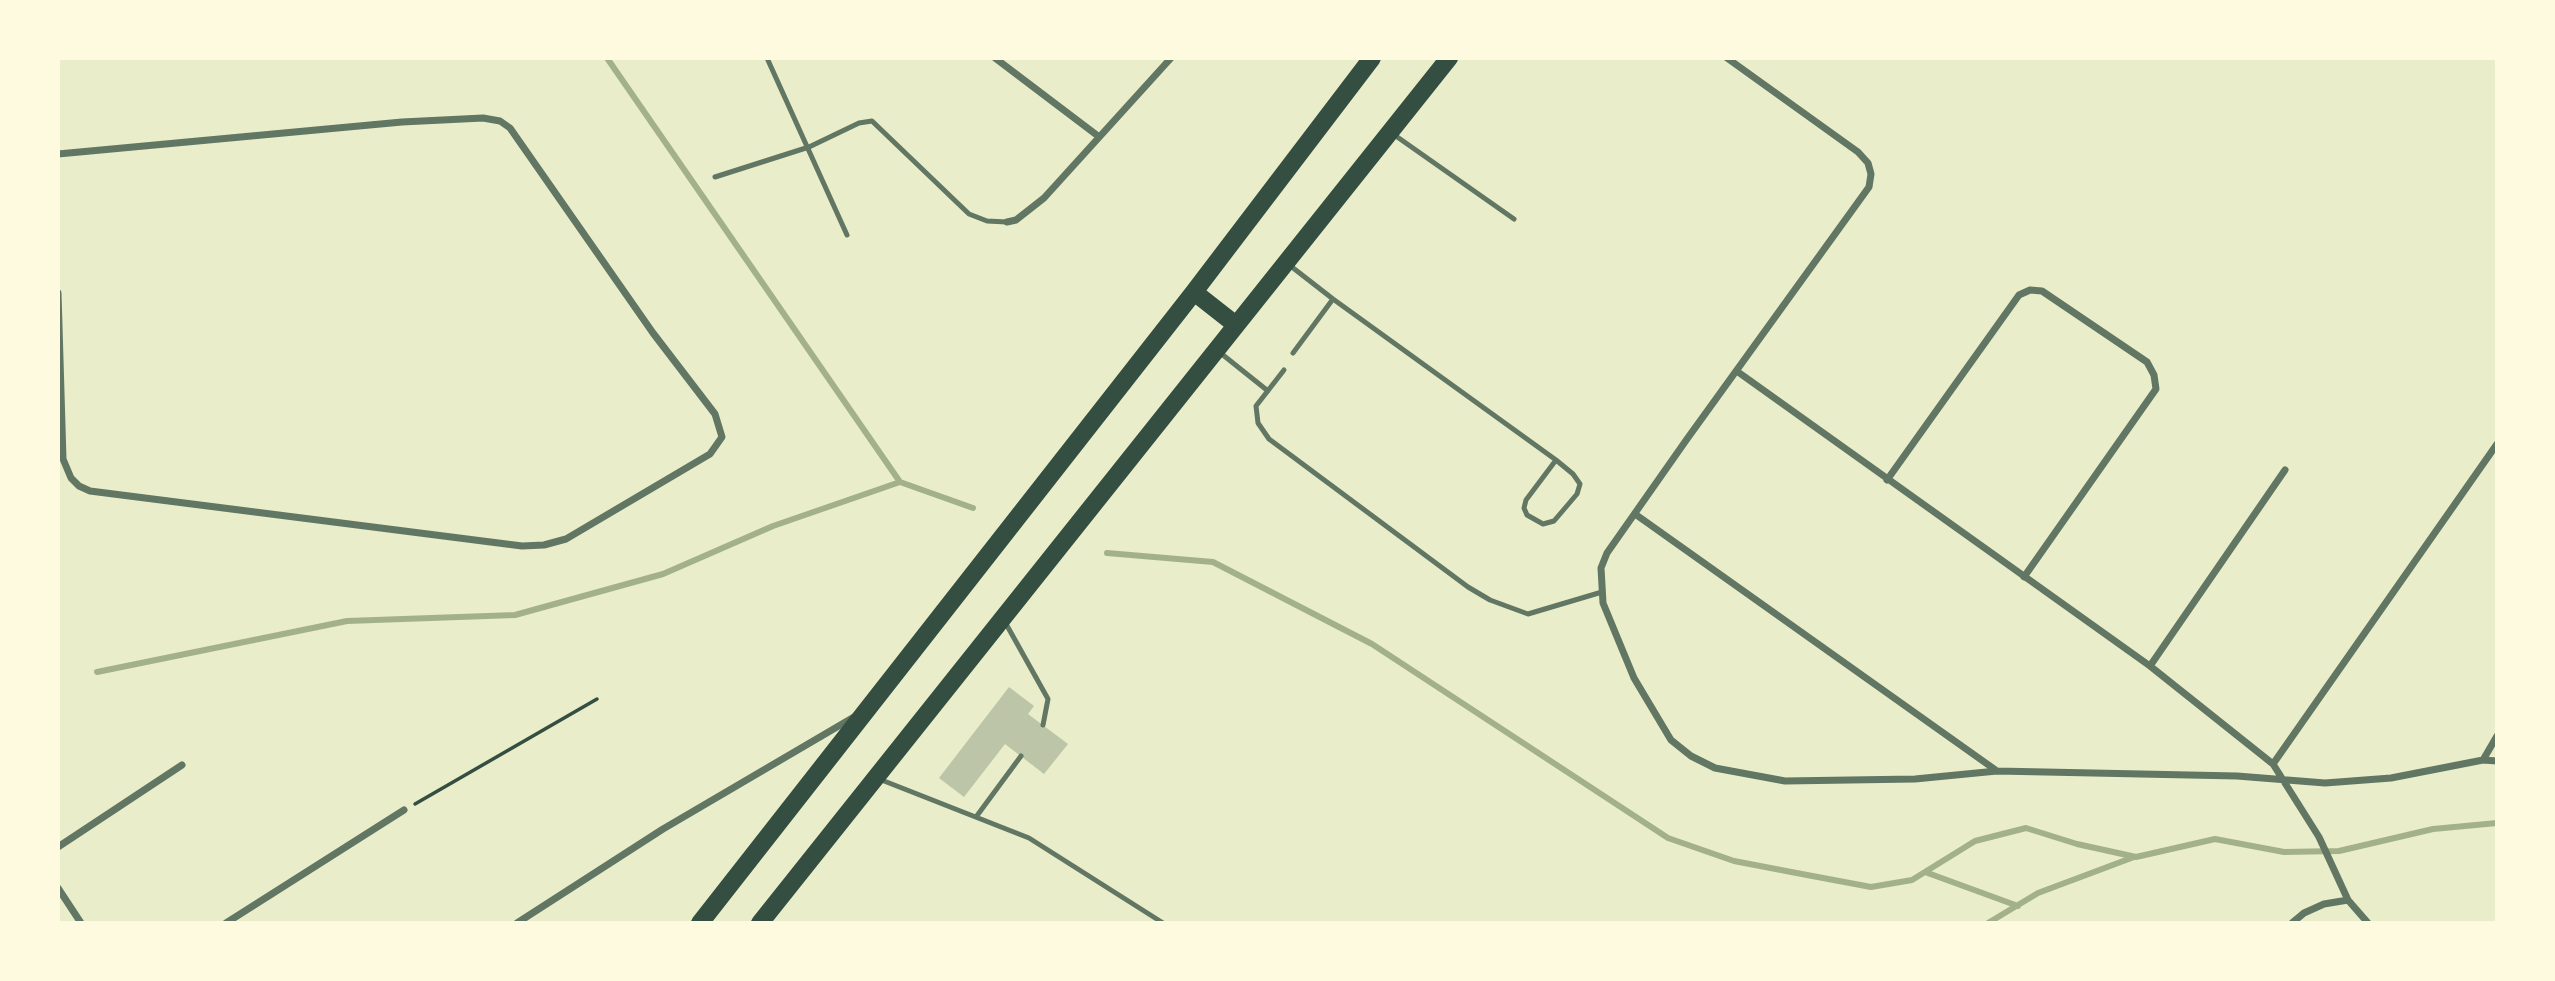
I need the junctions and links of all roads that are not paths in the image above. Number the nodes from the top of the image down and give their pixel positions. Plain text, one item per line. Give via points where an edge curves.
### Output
1 (766, 58) edge
2 (995, 58) edge
3 (1171, 58) edge
4 (1372, 58) edge
5 (1449, 58) edge
6 (1727, 58) edge
7 (1390, 132) junction
8 (1098, 136) junction
9 (809, 147) junction
10 (58, 154) edge
11 (715, 177) dead end
12 (1514, 219) dead end
13 (1007, 222) joint
14 (847, 234) dead end
15 (1286, 262) junction
16 (1194, 292) junction
17 (58, 293) edge
18 (1334, 299) junction
19 (59, 321) edge
20 (1236, 325) junction
21 (1216, 350) junction
22 (1293, 353) dead end
23 (1284, 370) dead end
24 (1738, 372) junction
25 (1268, 391) junction
26 (2497, 444) edge
27 (1556, 460) junction
28 (2284, 470) dead end
29 (1886, 481) junction
30 (1635, 514) junction
31 (2024, 577) junction
32 (1602, 592) junction
33 (1003, 618) junction
34 (2150, 666) junction
35 (868, 708) junction
36 (1043, 725) dead end
37 (2497, 736) edge
38 (1021, 756) dead end
39 (2483, 760) junction
40 (2497, 761) edge
41 (2273, 764) junction
42 (182, 765) dead end
43 (1997, 771) junction
44 (876, 778) junction
45 (2285, 779) junction
46 (404, 810) road end
47 (976, 817) junction
48 (58, 847) edge
49 (58, 888) edge
50 (2348, 900) junction
51 (81, 923) edge
52 (226, 923) edge
53 (517, 923) edge
54 (700, 923) edge
55 (761, 923) edge
56 (1163, 923) edge
57 (2292, 923) edge
58 (2368, 923) edge

1 - 9 lane
2 - 8 street
3 - 8 street
4 - 16 main road
5 - 7 main road
6 - 24 street via 1858,152 1871,174 1870,187
7 - 12 lane
7 - 15 main road
8 - 13 street via 1044,198 1029,212
9 - 11 lane
9 - 13 lane via 872,121 969,214
9 - 14 lane
10 - 19 street via 402,122 500,121 510,128 720,426 720,444 566,539 544,545 522,546 90,491 71,478 62,459
15 - 18 lane
15 - 20 main road
16 - 20 main road
16 - 35 main road
17 - 19 street
18 - 22 lane
18 - 27 lane
20 - 21 main road
21 - 25 lane
21 - 33 main road
23 - 25 lane
24 - 29 street
24 - 30 street
25 - 32 lane via 1256,405 1258,423 1269,439 1490,600 1528,614
26 - 41 street
27 - 27 lane via 1524,508 1543,524 1554,521 1580,484
28 - 34 street
29 - 31 street
29 - 31 street via 2019,295 2042,290 2147,362 2155,389
30 - 32 street via 1601,568
30 - 43 street
31 - 34 street
32 - 43 street via 1652,713 1671,740 1715,768 1785,781 1916,779
33 - 36 lane via 1048,699
33 - 44 main road
34 - 41 street
35 - 53 street via 663,829
35 - 54 main road
37 - 39 street
38 - 47 lane
39 - 40 street
39 - 45 street via 2391,778 2325,783
41 - 45 street
42 - 48 street
43 - 45 street
44 - 47 lane
44 - 55 main road
45 - 50 street
46 - 52 street
47 - 56 lane via 1052,851
49 - 51 street
50 - 57 street via 2323,904
50 - 58 street

